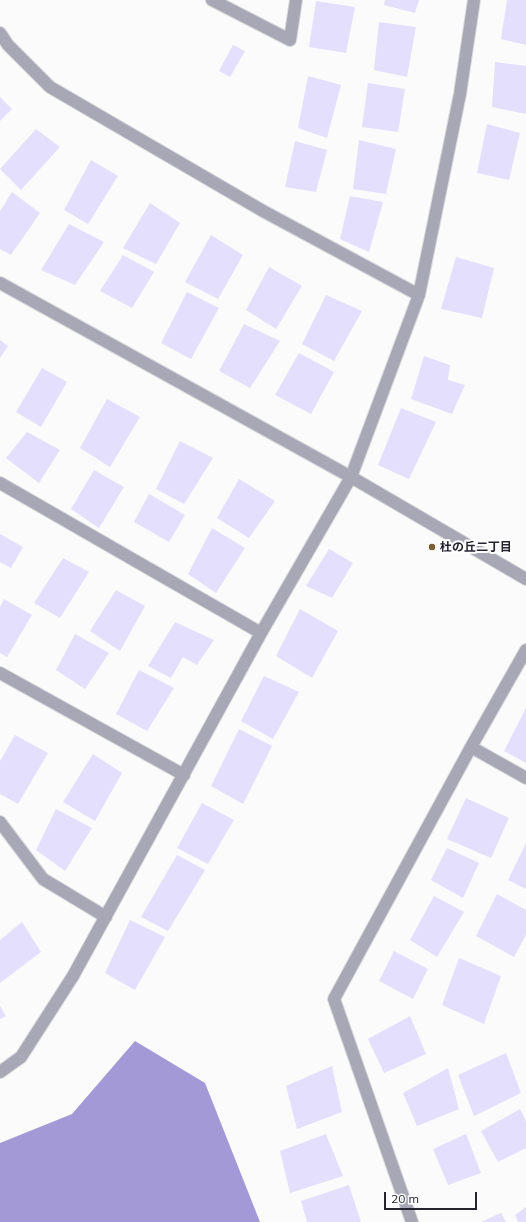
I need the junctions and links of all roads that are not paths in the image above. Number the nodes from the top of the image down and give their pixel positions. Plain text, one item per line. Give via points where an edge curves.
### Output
1 (212, 0) edge
2 (296, 0) edge
3 (474, 0) edge
4 (0, 33) edge
5 (0, 283) edge
6 (420, 295) junction
7 (351, 477) junction
8 (0, 483) edge
9 (526, 578) edge
10 (261, 633) junction
11 (526, 650) edge
12 (0, 673) edge
13 (470, 747) junction
14 (184, 775) junction
15 (526, 778) edge
16 (0, 822) edge
17 (106, 917) junction
18 (0, 1072) edge
19 (412, 1222) edge

1 - 2 street via 290,40
3 - 6 street via 460,94
4 - 6 street via 8,45 50,87 264,211
5 - 7 street
6 - 7 street
7 - 9 street
7 - 10 street
8 - 10 street
10 - 14 street
11 - 13 street
12 - 14 street
13 - 15 street
13 - 19 street via 334,999
14 - 17 street
16 - 17 street via 43,879
17 - 18 street via 73,976 21,1057

